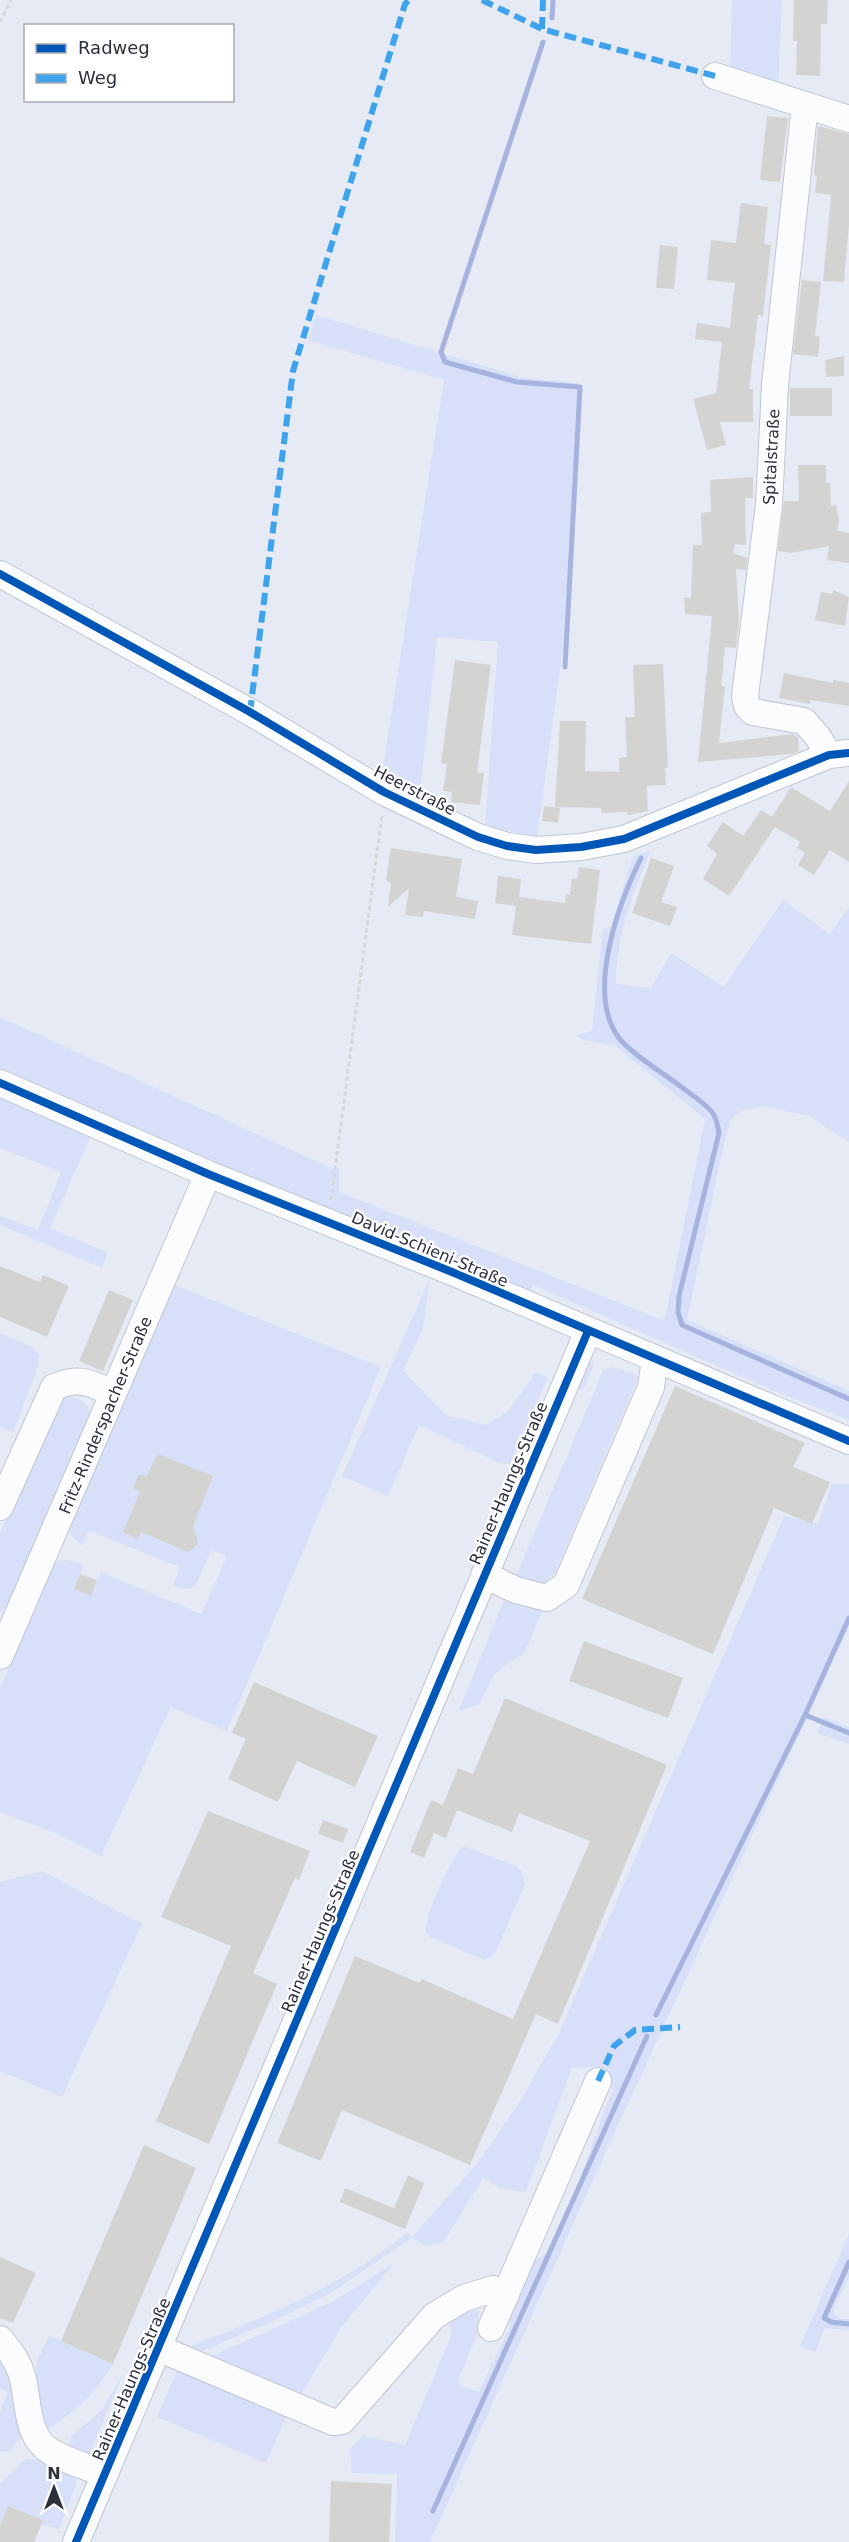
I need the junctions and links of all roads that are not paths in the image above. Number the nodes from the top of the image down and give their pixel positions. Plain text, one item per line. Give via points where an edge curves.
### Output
1 (715, 76) dead end
2 (805, 105) junction
3 (849, 119) edge
4 (0, 574) edge
5 (839, 754) edge
6 (0, 1083) edge
7 (208, 1174) junction
8 (588, 1331) junction
9 (655, 1359) junction
10 (113, 1394) junction
11 (849, 1441) edge
12 (0, 1507) edge
13 (484, 1575) junction
14 (5, 1628) edge
15 (0, 1656) edge
16 (598, 2081) dead end
17 (506, 2295) junction
18 (491, 2328) dead end
19 (0, 2339) edge
20 (158, 2348) junction
21 (105, 2474) junction
22 (76, 2542) edge

1 - 2 street
2 - 3 street
2 - 5 street, Spitalstraße via 775,385 769,505 745,696 753,712 804,721
4 - 5 street, Heerstraße via 250,712 384,792 478,837 507,846 536,850 624,839
6 - 7 street, David-Schieni-Straße
7 - 8 street, David-Schieni-Straße
7 - 10 street, Fritz-Rinderspacher-Straße
8 - 9 street, David-Schieni-Straße
8 - 13 street, Rainer-Haungs-Straße
9 - 11 street, David-Schieni-Straße
9 - 13 street via 651,1387 566,1585 547,1598 516,1590
10 - 12 street via 86,1382 69,1380 54,1387
10 - 14 street, Fritz-Rinderspacher-Straße via 51,1543
13 - 20 street, Rainer-Haungs-Straße
14 - 15 street, Fritz-Rinderspacher-Straße
16 - 17 street
17 - 18 street
17 - 20 street via 493,2289 464,2298 434,2316 342,2421 333,2422
19 - 21 street, Rainer-Haungs-Straße via 21,2374 36,2436 48,2451
20 - 21 street, Rainer-Haungs-Straße
21 - 22 street, Rainer-Haungs-Straße

